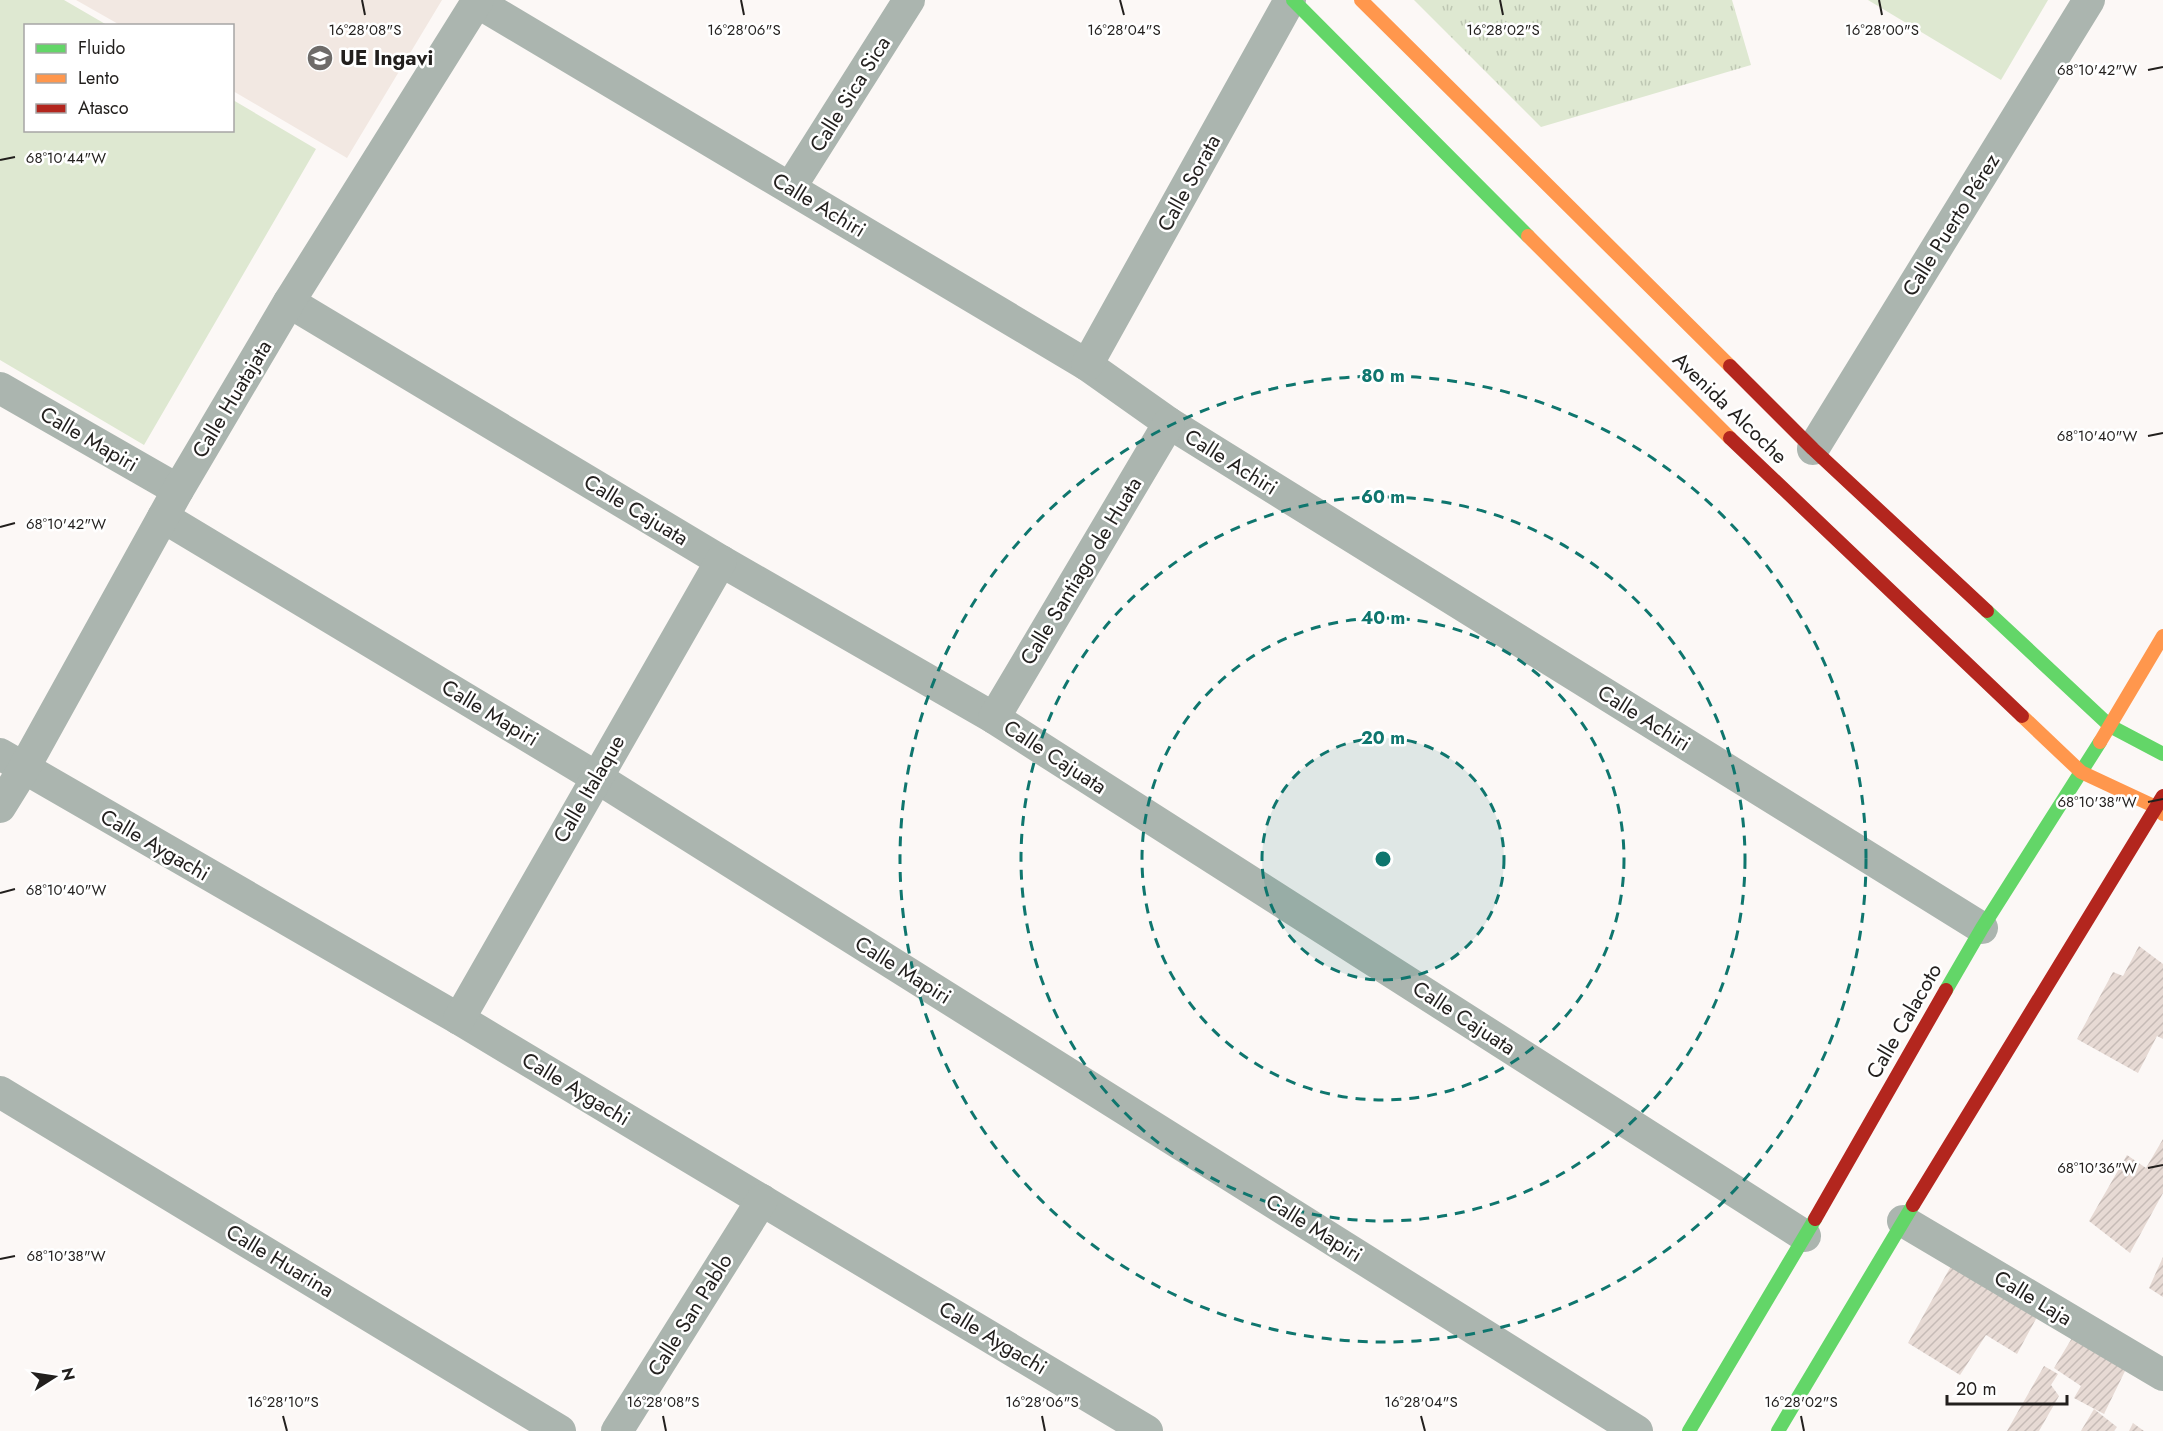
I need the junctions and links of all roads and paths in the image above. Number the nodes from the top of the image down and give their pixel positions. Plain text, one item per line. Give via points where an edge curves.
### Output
1 (909, 0) edge
2 (1292, 0) edge
3 (1361, 0) edge
4 (2090, 0) edge
5 (477, 1) edge
6 (790, 188) junction
7 (289, 303) junction
8 (1087, 365) junction
9 (0, 388) edge
10 (1169, 423) junction
11 (1813, 449) junction
12 (178, 490) junction
13 (163, 517) junction
14 (721, 561) junction
15 (2163, 636) edge
16 (994, 718) junction
17 (2110, 726) junction
18 (2163, 754) edge
19 (12, 762) edge
20 (2081, 772) junction
21 (596, 777) junction
22 (2161, 806) edge
23 (0, 807) edge
24 (1982, 928) junction
25 (459, 1019) junction
26 (0, 1092) edge
27 (762, 1200) junction
28 (1903, 1221) junction
29 (1805, 1236) junction
30 (2163, 1375) edge
31 (561, 1431) edge
32 (617, 1431) edge
33 (1148, 1431) edge
34 (1637, 1431) edge
35 (1689, 1431) edge
36 (1778, 1431) edge

1 - 6 street, Calle Sica Sica
2 - 8 street, Calle Sorata
2 - 20 street, Avenida Alcoche via 1703,412
3 - 11 street, Avenida Alcoche
4 - 11 street, Calle Puerto Pérez
5 - 6 street, Calle Achiri
5 - 7 street, Calle Huatajata
6 - 8 street, Calle Achiri
7 - 12 street, Calle Huatajata
7 - 14 street, Calle Cajuata
8 - 10 street, Calle Achiri
9 - 12 street, Calle Mapiri
10 - 16 street, Calle Santiago de Huata
10 - 24 street, Calle Achiri
11 - 17 street, Avenida Alcoche
12 - 13 street, Calle Huatajata
13 - 19 street, Calle Huatajata
13 - 21 street, Calle Mapiri
14 - 16 street, Calle Cajuata
14 - 21 street, Calle Italaque
15 - 17 street, Calle Calacoto
16 - 29 street, Calle Cajuata
17 - 18 street, Avenida Alcoche
17 - 20 street, Calle Calacoto
19 - 23 street, Calle Huatajata
19 - 25 street, Calle Aygachi
20 - 22 street, Avenida Alcoche
20 - 24 street, Calle Calacoto
21 - 25 street, Calle Italaque
21 - 34 street, Calle Mapiri
22 - 28 street
24 - 29 street, Calle Calacoto
25 - 27 street, Calle Aygachi
26 - 31 street, Calle Huarina
27 - 32 street, Calle San Pablo
27 - 33 street, Calle Aygachi
28 - 30 street, Calle Laja
28 - 36 street
29 - 35 street, Calle Calacoto

